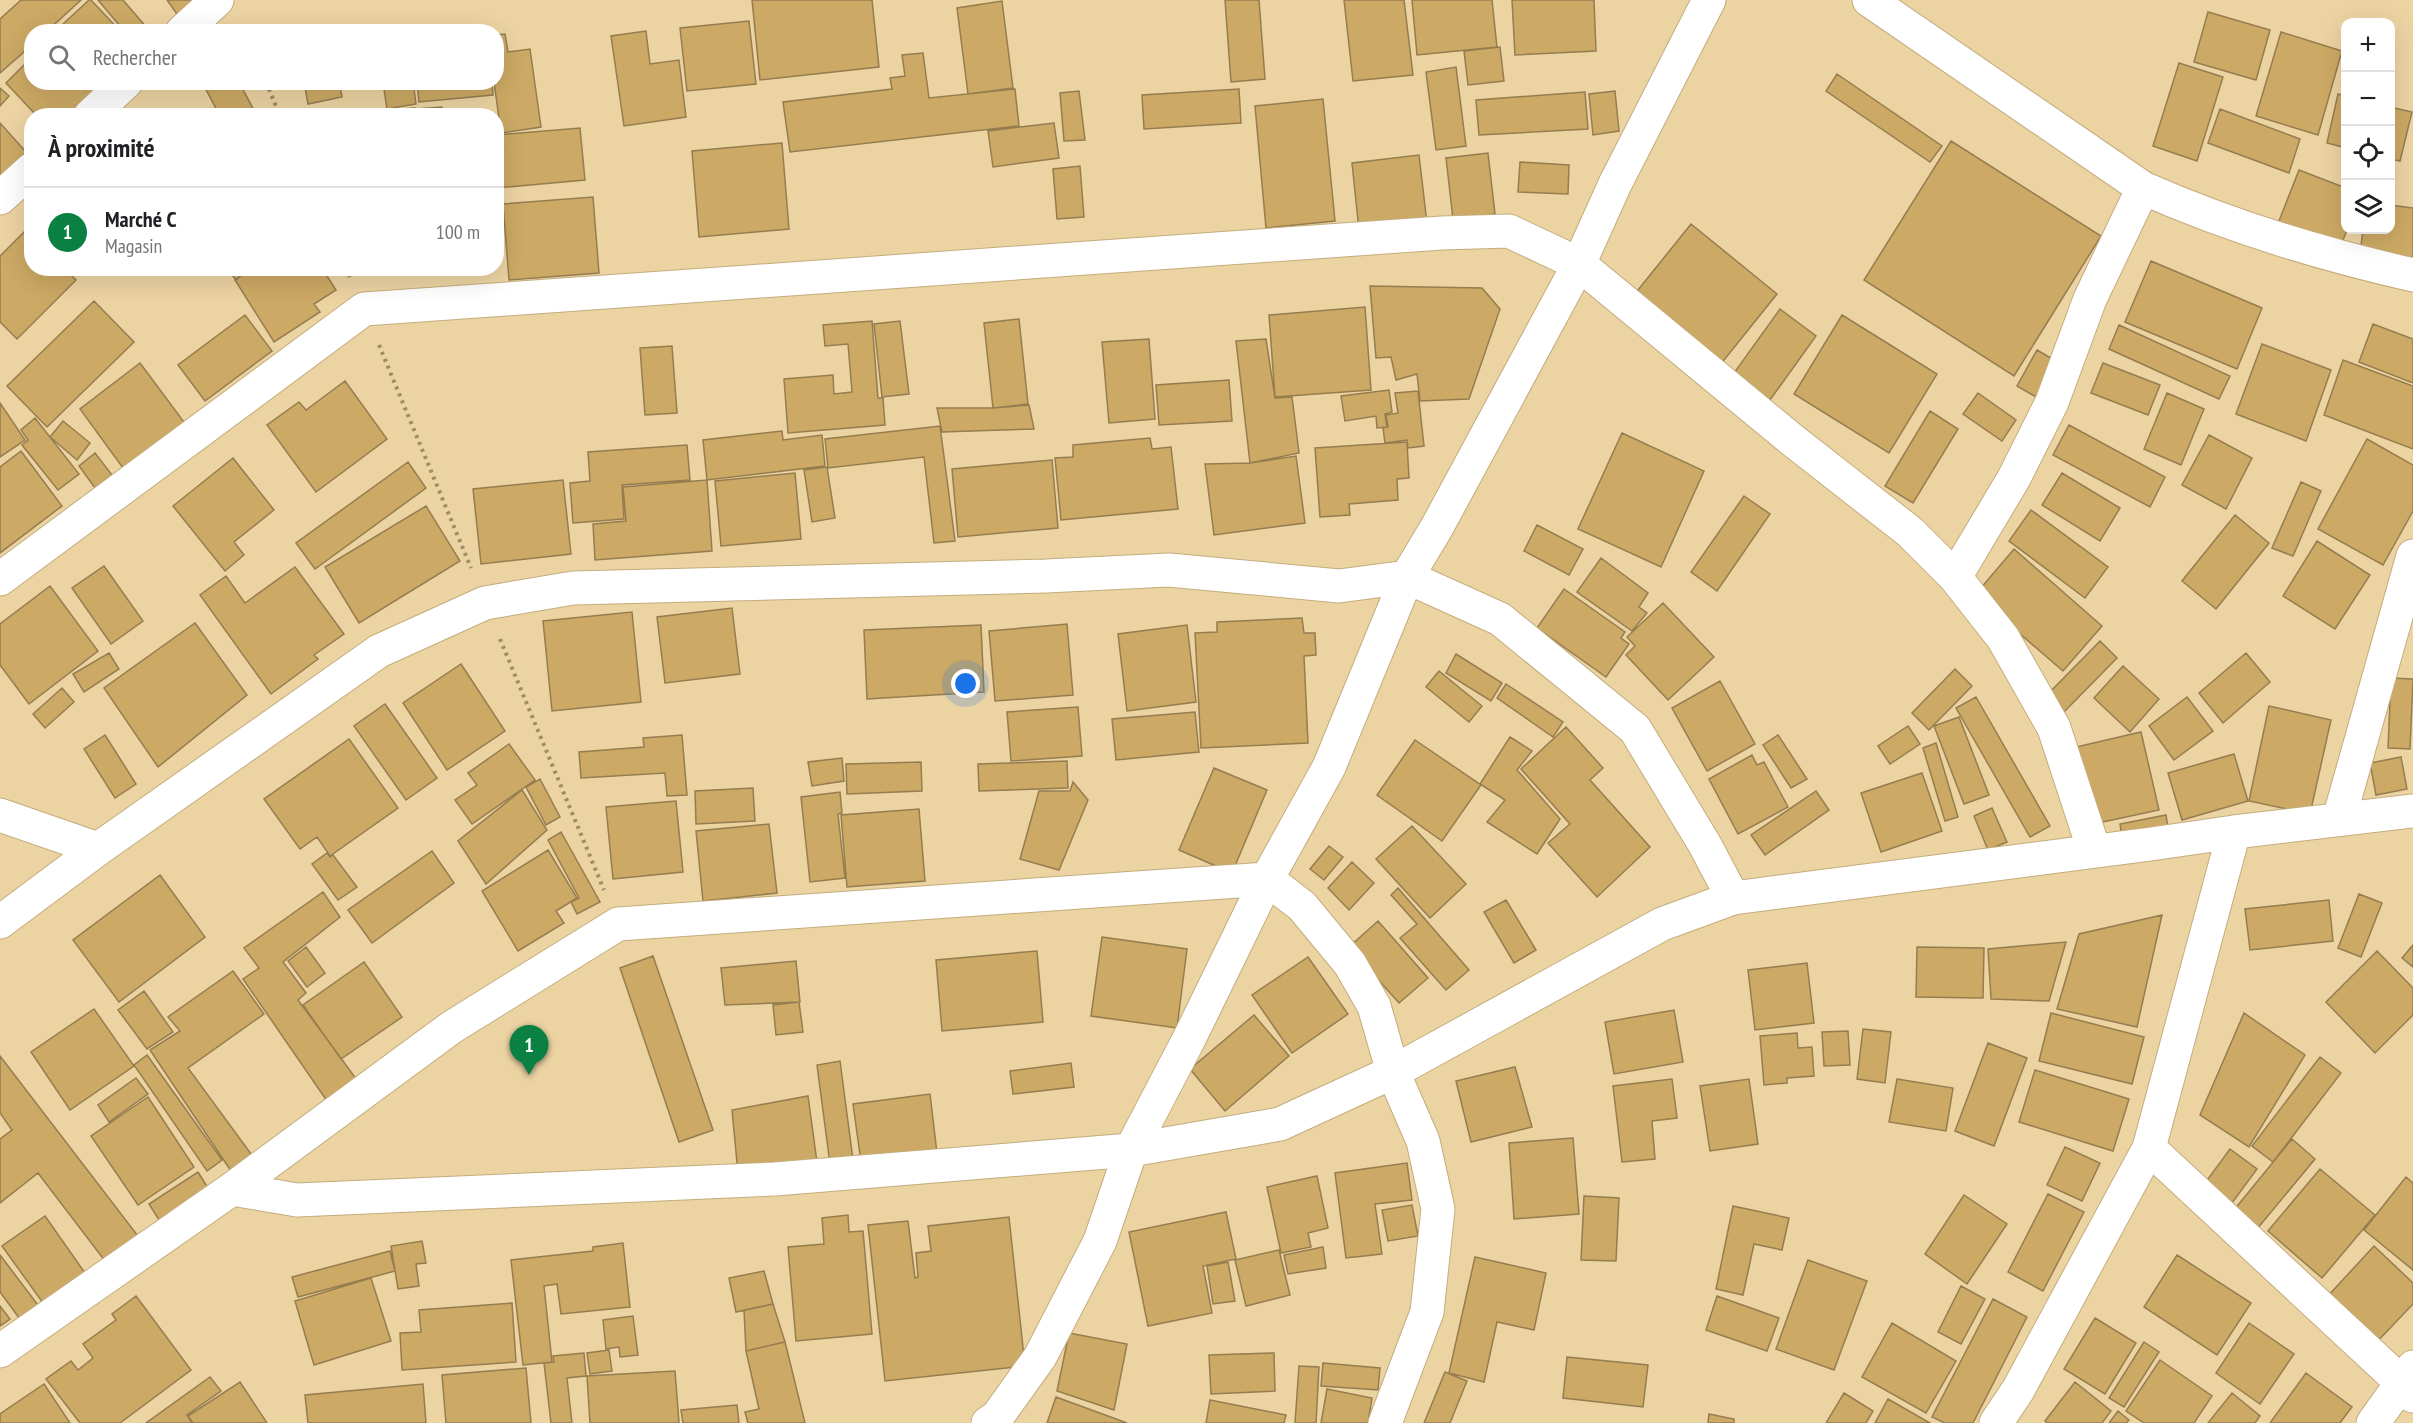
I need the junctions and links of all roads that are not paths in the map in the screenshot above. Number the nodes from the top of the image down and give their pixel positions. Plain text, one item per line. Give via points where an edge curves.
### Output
1 (217, 0) edge
2 (1709, 0) edge
3 (1869, 0) edge
4 (191, 24) edge
5 (118, 90) edge
6 (98, 108) edge
7 (24, 176) edge
8 (2143, 188) junction
9 (0, 198) edge
10 (1579, 264) junction
11 (2413, 275) edge
12 (2413, 556) edge
13 (1407, 577) junction
14 (1955, 577) junction
15 (0, 579) edge
16 (2413, 811) edge
17 (0, 815) edge
18 (2339, 819) junction
19 (2234, 832) junction
20 (98, 849) junction
21 (2094, 850) junction
22 (1267, 879) junction
23 (1733, 898) junction
24 (0, 922) edge
25 (1393, 1072) junction
26 (2149, 1148) junction
27 (1131, 1150) junction
28 (232, 1190) junction
29 (0, 1351) edge
30 (2409, 1382) edge
31 (988, 1423) edge
32 (1385, 1423) edge
33 (1996, 1423) edge
34 (2373, 1423) edge

1 - 4 street
2 - 10 street via 1615,184
3 - 8 street
5 - 6 street
7 - 9 street
8 - 11 street via 2189,208 2347,260
8 - 14 street via 2090,299 2052,402
10 - 13 street
10 - 14 street via 1910,532
10 - 15 street via 1509,231 1442,233 364,309
12 - 18 street
13 - 20 street via 1340,586 1169,570 573,588 485,603 379,651
13 - 22 street via 1329,767
13 - 23 street via 1500,619 1635,729
14 - 21 street via 2003,638 2054,728
16 - 18 street
17 - 20 street
18 - 19 street
19 - 21 street
19 - 26 street
20 - 24 street
21 - 23 street
22 - 25 street via 1302,906 1350,964 1374,1005
22 - 27 street
22 - 28 street via 618,924 452,1027
23 - 25 street via 1662,924
25 - 27 street via 1280,1124
25 - 32 street via 1423,1142 1438,1209 1427,1312
26 - 30 street
26 - 33 street via 2018,1390
27 - 28 street via 775,1179 453,1194 297,1200
27 - 31 street via 1100,1241 1040,1357 997,1417
28 - 29 street
30 - 34 street

